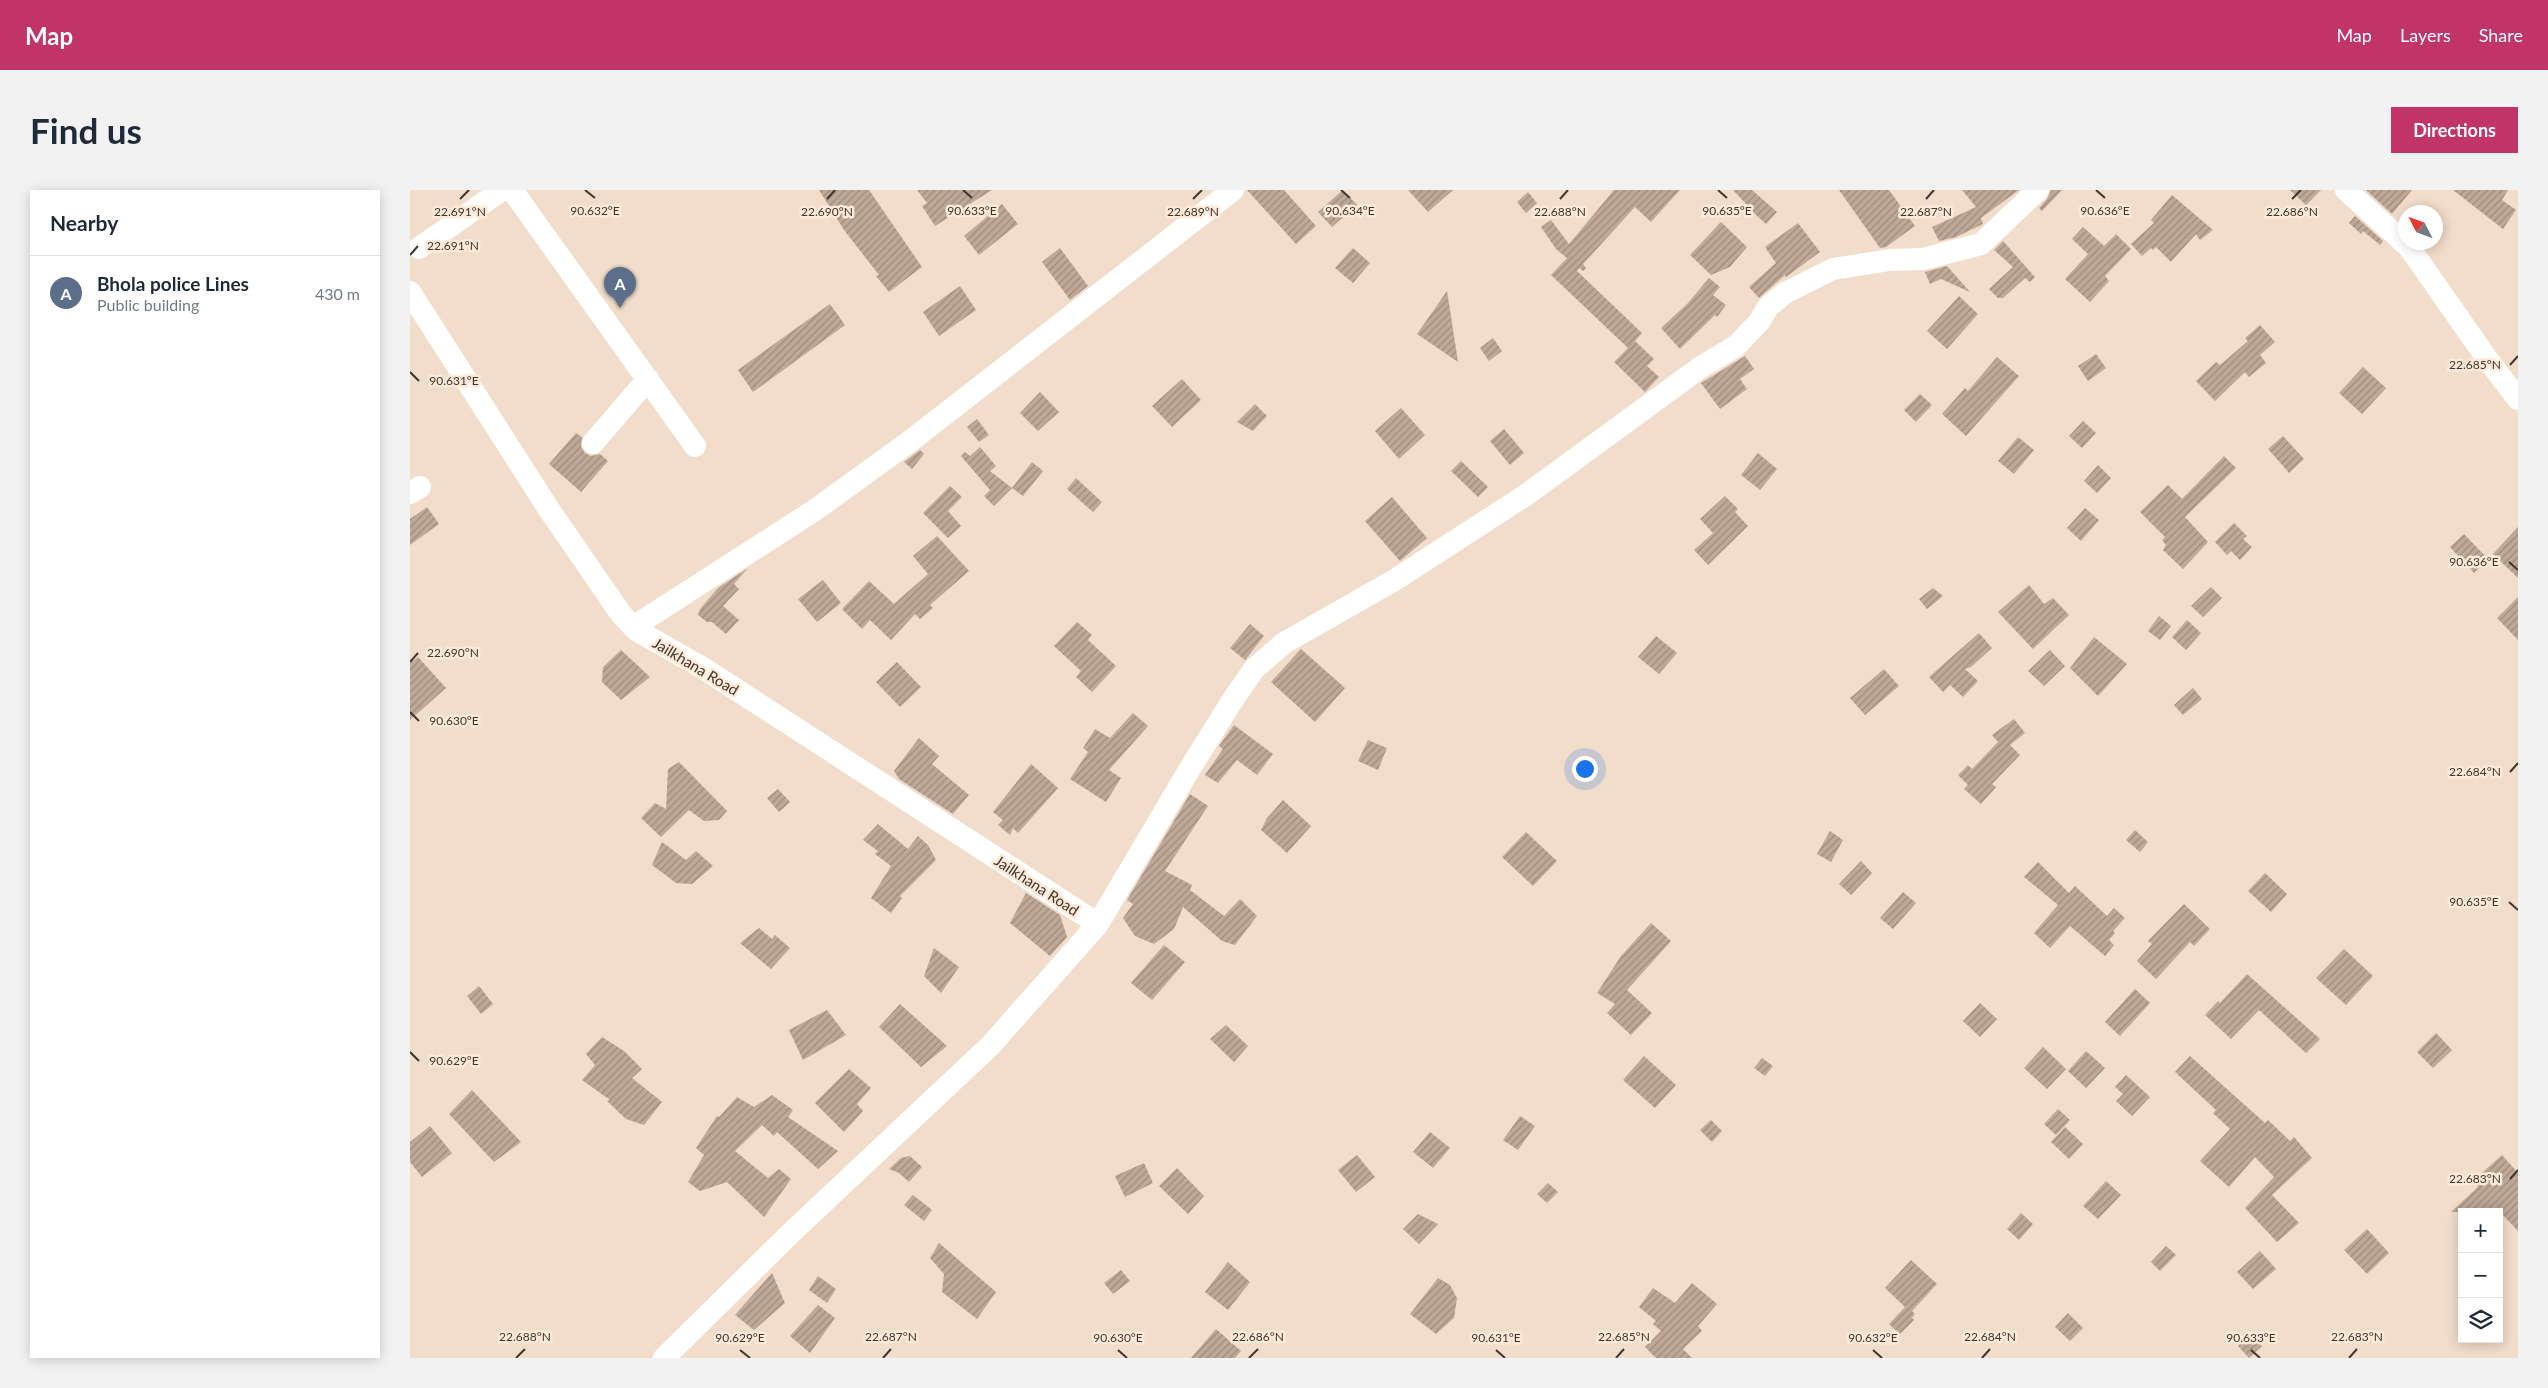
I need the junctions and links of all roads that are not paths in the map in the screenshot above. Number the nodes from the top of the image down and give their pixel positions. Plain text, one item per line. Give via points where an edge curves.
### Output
1 (502, 190) edge
2 (512, 190) edge
3 (1233, 190) edge
4 (2038, 190) edge
5 (2346, 190) edge
6 (419, 248) dead end
7 (410, 292) edge
8 (648, 379) junction
9 (2518, 399) edge
10 (592, 443) dead end
11 (695, 446) dead end
12 (633, 627) junction
13 (1098, 924) junction
14 (664, 1358) edge

1 - 6 street
2 - 8 street
3 - 12 street via 909,442 815,510
4 - 13 street via 1981,244 1923,259 1890,260 1833,269 1785,294 1768,306 1736,346 1701,367 1526,495 1393,581 1284,643 1254,669 1232,701
5 - 9 street via 2410,247
7 - 12 street, Jailkhana Road via 548,508
8 - 10 street
8 - 11 street
12 - 13 street, Jailkhana Road via 703,668
13 - 14 street via 991,1045 792,1231

